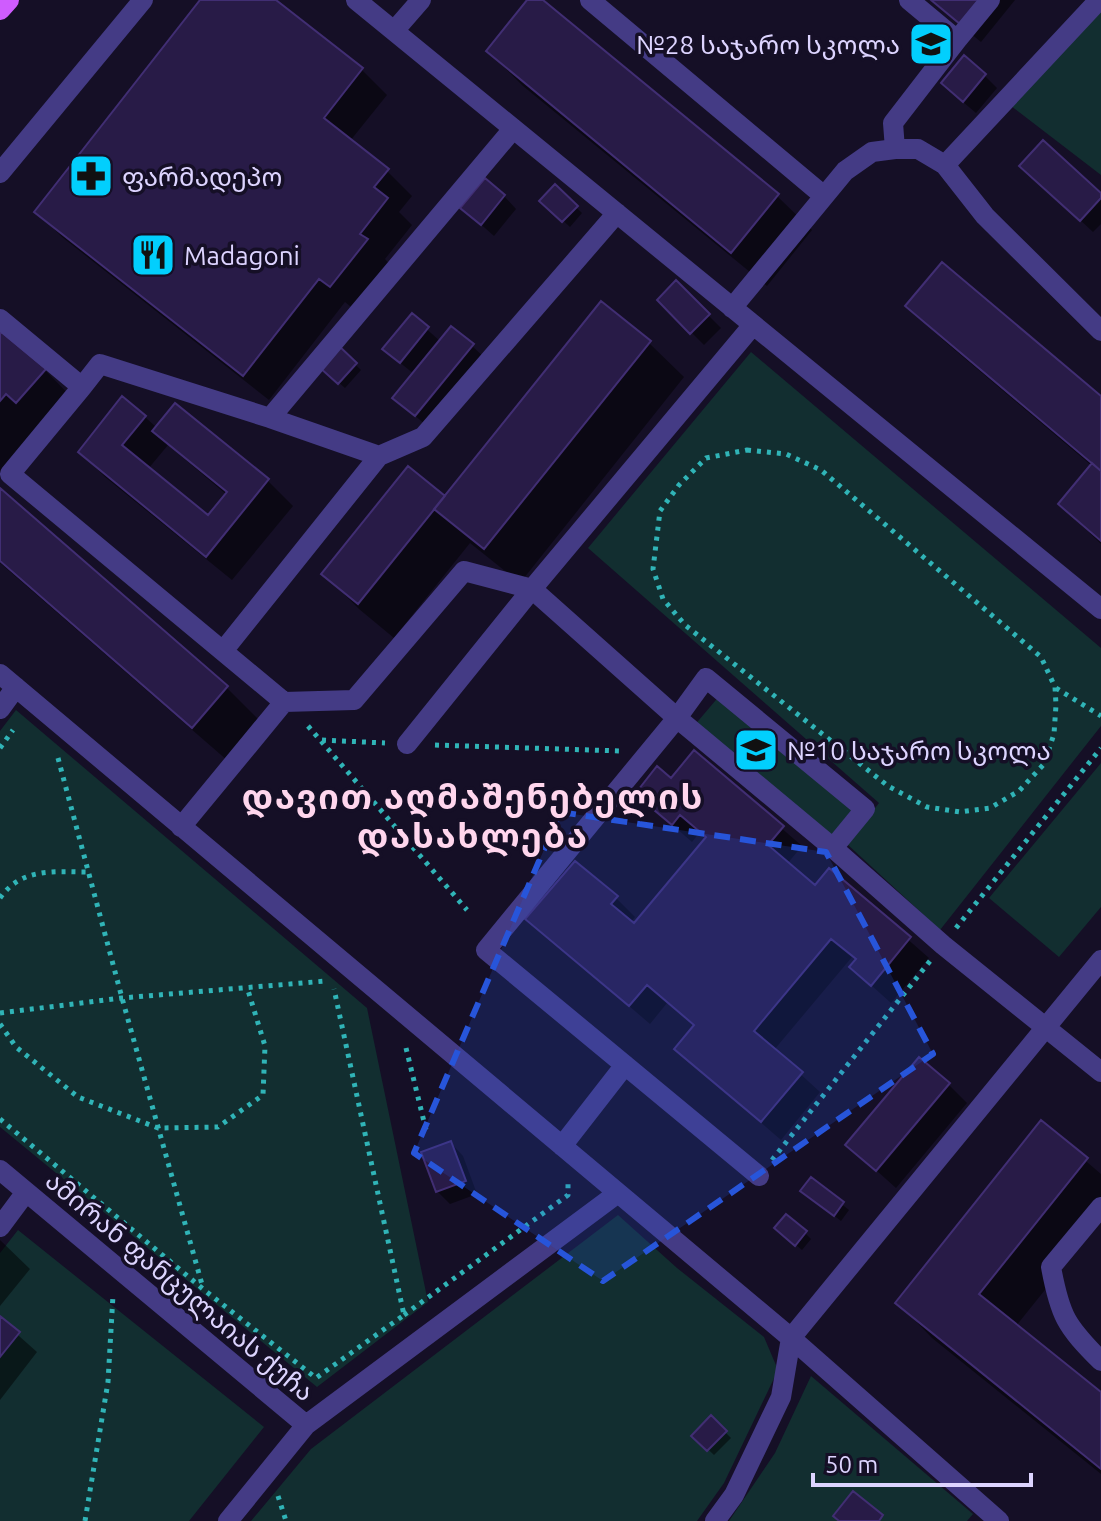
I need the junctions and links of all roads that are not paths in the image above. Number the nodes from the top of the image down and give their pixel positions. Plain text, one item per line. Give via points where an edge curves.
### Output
1 (9, 0) edge
2 (143, 0) edge
3 (356, 0) edge
4 (421, 0) edge
5 (590, 0) edge
6 (909, 0) edge
7 (990, 0) edge
8 (1099, 0) edge
9 (0, 10) edge
10 (394, 31) junction
11 (957, 40) junction
12 (513, 129) junction
13 (895, 149) junction
14 (945, 165) junction
15 (0, 173) edge
16 (824, 196) junction
17 (617, 213) junction
18 (732, 308) junction
19 (0, 319) edge
20 (753, 325) junction
21 (1101, 331) edge
22 (82, 387) junction
23 (270, 418) junction
24 (379, 456) junction
25 (532, 589) junction
26 (1101, 609) edge
27 (223, 651) junction
28 (8, 681) edge
29 (284, 702) junction
30 (0, 709) edge
31 (677, 718) junction
32 (407, 744) road end
33 (181, 827) junction
34 (833, 848) junction
35 (1101, 960) edge
36 (1045, 1028) junction
37 (625, 1065) junction
38 (1101, 1072) edge
39 (562, 1146) junction
40 (0, 1170) edge
41 (759, 1176) dead end
42 (26, 1192) junction
43 (618, 1193) junction
44 (1101, 1207) edge
45 (0, 1227) edge
46 (791, 1338) junction
47 (1101, 1361) edge
48 (306, 1425) junction
49 (996, 1520) edge
50 (228, 1521) edge
51 (715, 1521) edge

1 - 9 main road
2 - 15 street
3 - 10 street
4 - 10 street
5 - 16 street
6 - 11 street
7 - 11 street
8 - 14 street
10 - 12 street
11 - 13 street via 893,123
12 - 17 street
12 - 23 street
13 - 14 street via 918,149
13 - 16 street via 872,152 845,171
14 - 21 street via 985,216
16 - 18 street
17 - 18 street
17 - 24 street via 423,437
18 - 20 street
19 - 22 street
20 - 25 street
20 - 26 street
22 - 23 street via 100,364
22 - 27 street via 10,474
23 - 24 street
24 - 27 street
25 - 29 street via 464,571 354,700
25 - 31 street
25 - 32 street
27 - 29 street
28 - 30 street
28 - 33 street
29 - 33 street
31 - 34 street
31 - 34 street via 706,678 865,809
31 - 37 street via 486,950
33 - 39 street
34 - 36 street
35 - 36 street
36 - 38 street
36 - 46 street
37 - 39 street
37 - 41 street
39 - 43 street
40 - 42 street, ამირან ფანცულაიას ქუჩა
42 - 45 street
42 - 48 street, ამირან ფანცულაიას ქუჩა
43 - 46 street
43 - 48 street
44 - 47 street via 1051,1267 1058,1305 1074,1334
46 - 49 street
46 - 51 street via 781,1397 734,1495
48 - 50 street, ამირან ფანცულაიას ქუჩა

